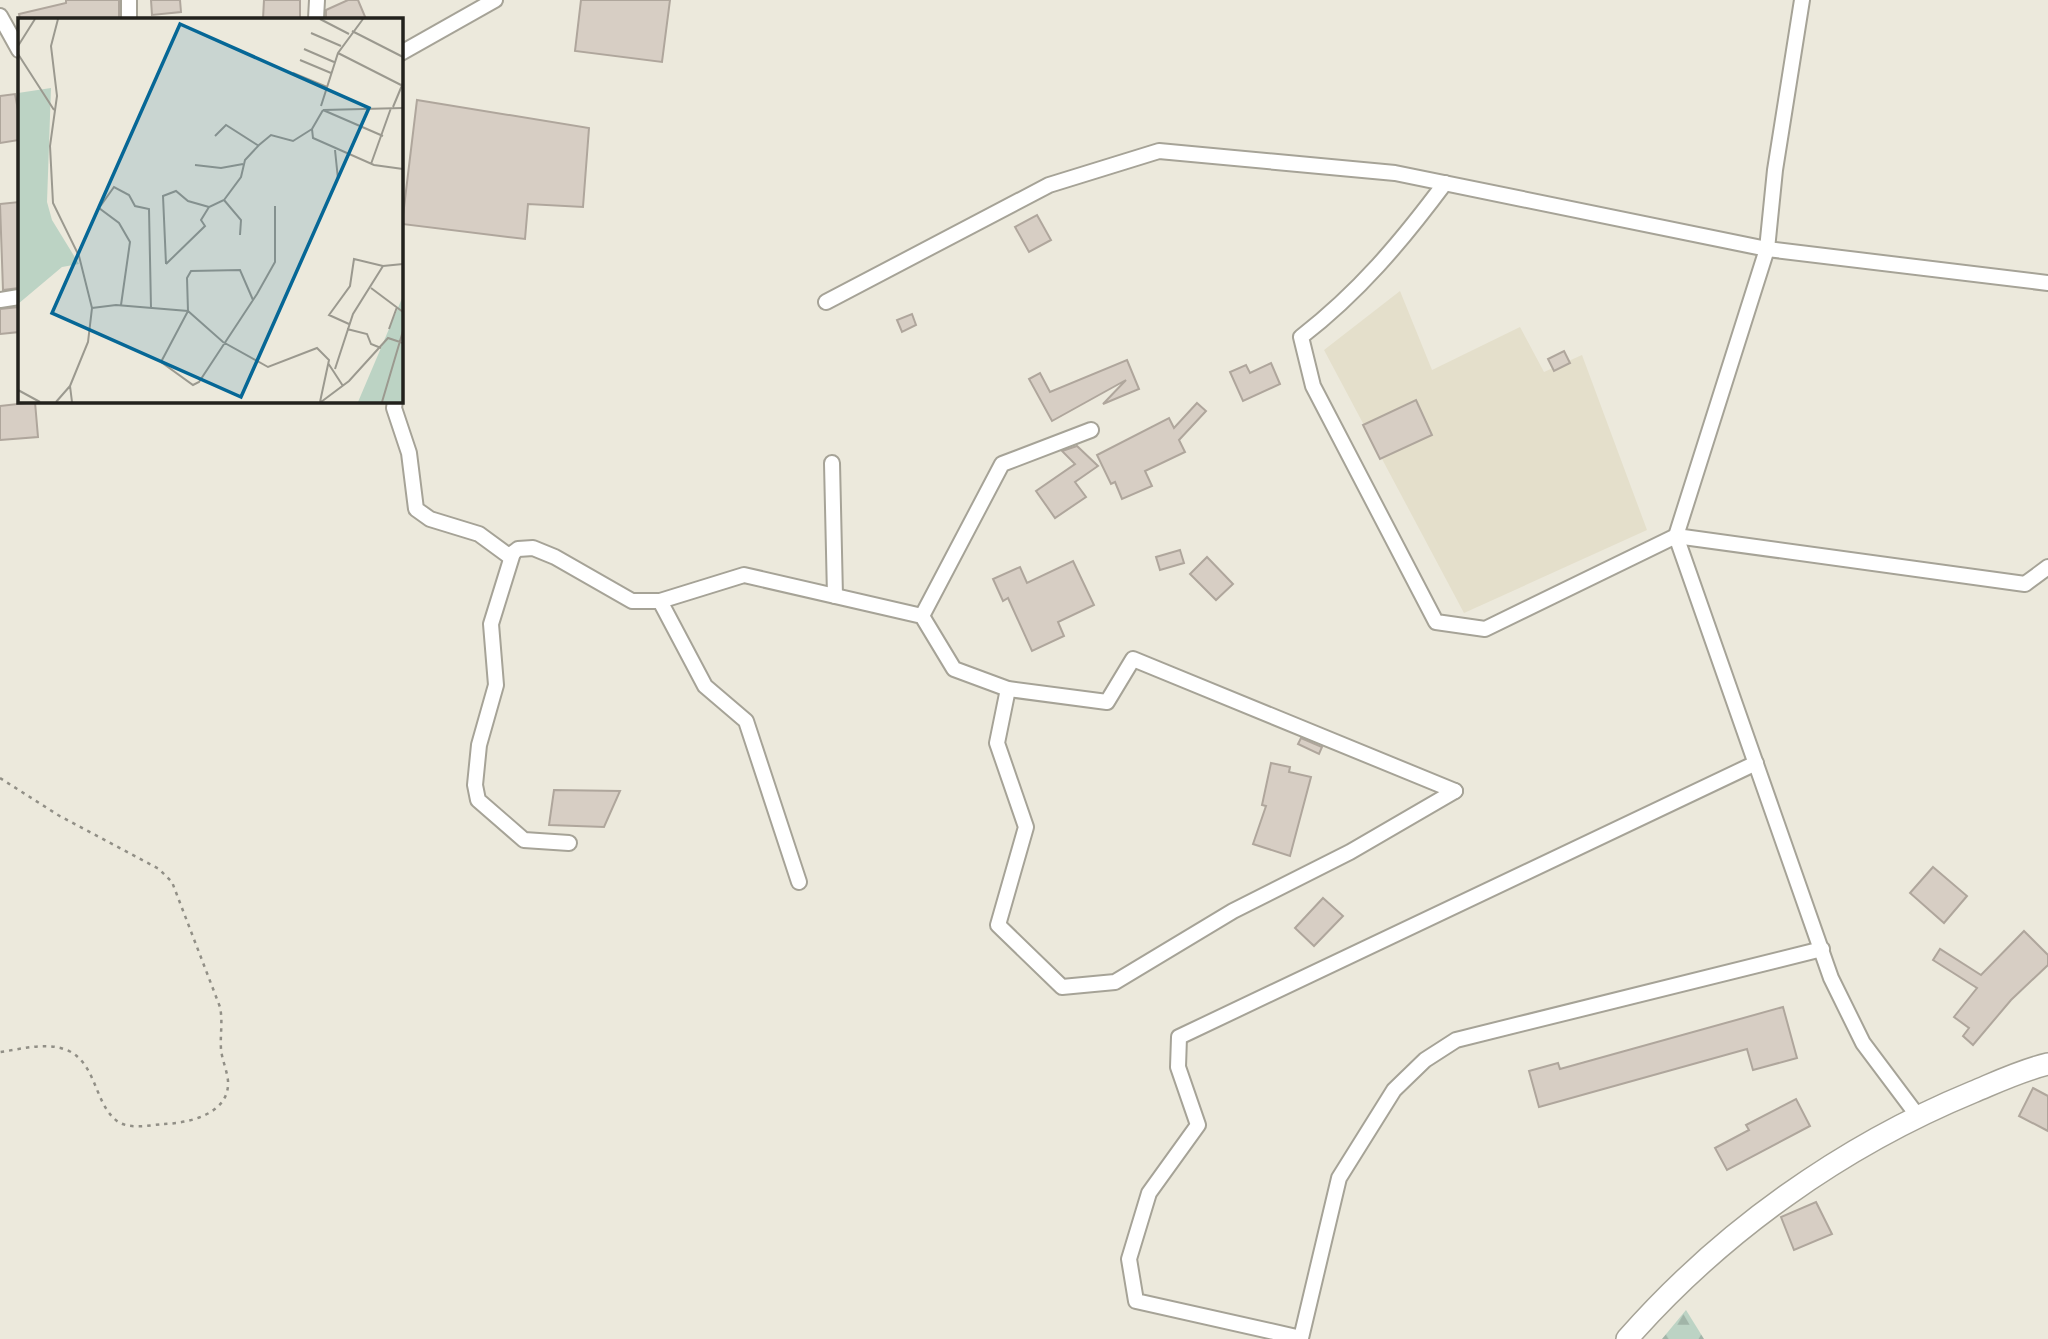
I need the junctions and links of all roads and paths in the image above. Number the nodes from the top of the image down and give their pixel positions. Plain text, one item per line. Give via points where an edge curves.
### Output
1 (130, 0) edge
2 (317, 0) edge
3 (495, 0) edge
4 (1802, 0) edge
5 (0, 16) edge
6 (129, 18) edge
7 (316, 18) edge
8 (18, 48) edge
9 (402, 52) edge
10 (1445, 183) junction
11 (1767, 249) junction
12 (2048, 283) edge
13 (18, 297) edge
14 (0, 300) edge
15 (826, 302) dead end
16 (395, 402) edge
17 (1091, 430) dead end
18 (832, 463) dead end
19 (1676, 536) junction
20 (513, 553) junction
21 (2048, 567) edge
22 (835, 596) junction
23 (660, 601) junction
24 (922, 616) junction
25 (1008, 689) junction
26 (1756, 763) junction
27 (0, 778) edge
28 (569, 843) dead end
29 (799, 882) dead end
30 (1822, 949) junction
31 (0, 1052) edge
32 (2048, 1064) edge
33 (1917, 1115) junction
34 (1627, 1339) edge

1 - 6 street
2 - 7 street
3 - 9 street
4 - 11 street
5 - 8 street
10 - 11 street
10 - 15 street via 1395,173 1159,151 1048,185
10 - 19 street via 1404,238 1345,303 1301,337 1313,386 1436,622 1485,629
11 - 12 street
11 - 19 street
13 - 14 street
16 - 20 street via 409,453 416,509 430,519 479,534 509,556
17 - 24 street via 1002,464
18 - 22 street
19 - 21 street via 2025,583
19 - 26 street
20 - 23 street via 533,548 632,601
20 - 28 street via 491,624 496,685 479,745 475,785 478,800 524,840
22 - 23 street via 744,575
22 - 24 street
23 - 29 street via 705,686 746,721
24 - 25 street via 954,669
25 - 25 street via 1107,702 1133,659 1455,791 1350,852 1233,911 1115,982 1062,987 998,925 1027,827 997,743
26 - 30 street
26 - 30 street via 1179,1037 1178,1067 1198,1125 1149,1193 1129,1259 1136,1301 1301,1338 1339,1178 1394,1090 1425,1060 1456,1040
27 - 31 path via 159,869 172,882 220,1007 228,1082 218,1107 205,1116 182,1123 133,1126 111,1115 83,1062 70,1052 47,1045
30 - 33 street via 1863,1043
32 - 33 street
33 - 34 street via 1824,1170 1732,1237

